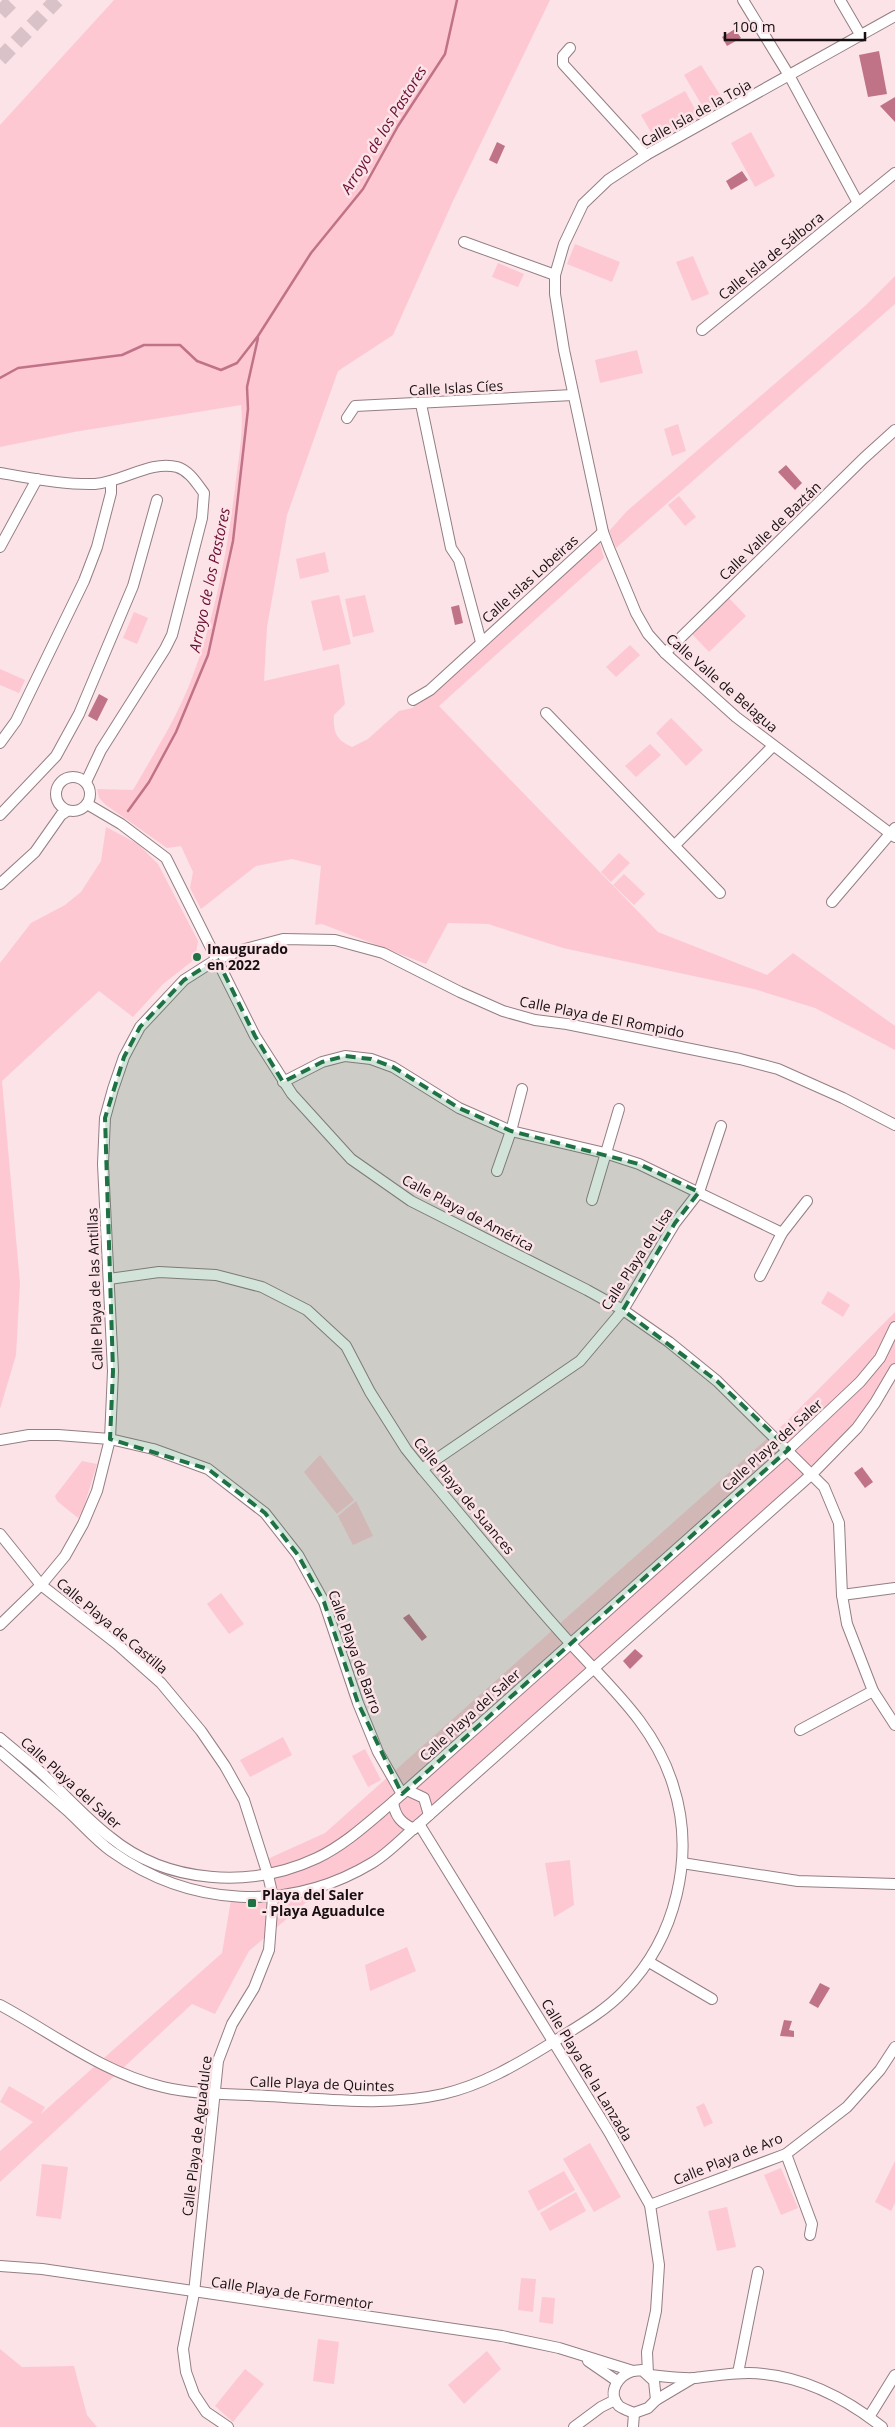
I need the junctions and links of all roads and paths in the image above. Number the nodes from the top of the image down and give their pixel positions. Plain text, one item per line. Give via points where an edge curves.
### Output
1 (743, 0) edge
2 (840, 0) edge
3 (895, 16) edge
4 (861, 36) junction
5 (570, 48) dead end
6 (790, 77) junction
7 (646, 155) junction
8 (895, 173) edge
9 (858, 203) junction
10 (464, 242) dead end
11 (555, 275) junction
12 (702, 330) dead end
13 (573, 395) junction
14 (421, 404) junction
15 (347, 418) dead end
16 (895, 430) edge
17 (0, 473) edge
18 (37, 479) junction
19 (111, 482) junction
20 (157, 500) dead end
21 (603, 532) junction
22 (0, 547) edge
23 (481, 642) junction
24 (665, 653) junction
25 (413, 700) dead end
26 (546, 713) dead end
27 (0, 743) edge
28 (773, 746) junction
29 (86, 782) junction
30 (87, 804) junction
31 (67, 811) junction
32 (0, 815) edge
33 (893, 833) edge
34 (674, 845) junction
35 (0, 884) edge
36 (720, 893) dead end
37 (832, 902) dead end
38 (217, 959) junction
39 (284, 1082) junction
40 (522, 1089) dead end
41 (620, 1109) dead end
42 (895, 1125) edge
43 (721, 1126) dead end
44 (511, 1131) junction
45 (605, 1153) junction
46 (496, 1171) dead end
47 (699, 1192) junction
48 (592, 1200) dead end
49 (807, 1201) dead end
50 (782, 1233) junction
51 (760, 1276) dead end
52 (108, 1279) junction
53 (623, 1310) junction
54 (895, 1327) edge
55 (895, 1369) edge
56 (110, 1439) junction
57 (0, 1440) edge
58 (789, 1449) junction
59 (422, 1469) junction
60 (812, 1474) junction
61 (0, 1534) edge
62 (41, 1585) junction
63 (895, 1588) edge
64 (842, 1595) junction
65 (0, 1626) edge
66 (571, 1644) junction
67 (594, 1667) junction
68 (873, 1691) junction
69 (895, 1725) edge
70 (800, 1730) dead end
71 (0, 1738) edge
72 (0, 1752) edge
73 (404, 1792) junction
74 (393, 1802) junction
75 (429, 1815) junction
76 (416, 1826) junction
77 (682, 1863) junction
78 (268, 1875) junction
79 (895, 1884) edge
80 (273, 1897) junction
81 (648, 1962) junction
82 (712, 1999) dead end
83 (0, 2005) edge
84 (554, 2042) junction
85 (895, 2047) edge
86 (214, 2093) junction
87 (786, 2154) junction
88 (650, 2205) junction
89 (810, 2235) dead end
90 (0, 2266) edge
91 (758, 2272) dead end
92 (194, 2293) junction
93 (646, 2352) junction
94 (579, 2356) junction
95 (634, 2370) junction
96 (738, 2373) junction
97 (648, 2374) junction
98 (895, 2375) edge
99 (693, 2378) junction
100 (617, 2382) junction
101 (615, 2400) junction
102 (656, 2400) junction
103 (634, 2413) junction
104 (869, 2417) junction
105 (228, 2427) edge
106 (574, 2427) edge
107 (633, 2427) edge
108 (882, 2427) edge

1 - 6 street
2 - 4 street
3 - 4 street, Calle Isla de la Toja
4 - 6 street, Calle Isla de la Toja
5 - 7 street via 563,56 563,64
6 - 7 street, Calle Isla de la Toja
6 - 9 street
7 - 11 street, Calle Isla de la Toja via 608,180 583,204 564,244
8 - 9 street, Calle Isla de Sálbora
9 - 12 street, Calle Isla de Sálbora
10 - 11 street
11 - 13 street, Calle Isla de la Toja via 558,318
13 - 14 street, Calle Islas Cíes
13 - 21 street, Calle Isla de la Toja
14 - 15 street, Calle Islas Cíes via 355,406
14 - 23 street, Calle Islas Lobeiras via 451,548 459,560
16 - 24 street, Calle Valle de Baztán
17 - 18 street
18 - 19 street via 95,484
18 - 22 street
19 - 27 street via 97,547 84,581 16,721
19 - 29 street via 163,466 178,467 191,476 204,493 202,518 169,642 101,750
20 - 32 street via 133,586 79,714 56,756
21 - 23 street, Calle Islas Lobeiras
21 - 24 street, Calle Valle de Belagua via 636,613 648,634
23 - 25 street via 430,690
24 - 28 street, Calle Valle de Belagua
26 - 34 street
28 - 33 street, Calle Valle de Belagua
28 - 34 street, Calle Valle de Belagua
29 - 30 street via 91,793
29 - 31 street via 76,776 66,777 58,784 55,795 59,805
30 - 31 street via 78,811
30 - 38 street, Calle Playa de América via 166,858
31 - 35 street via 35,852
33 - 37 street, Calle Valle de Belagua
34 - 36 street
38 - 39 street, Calle Playa de América via 255,1036
38 - 42 street, Calle Playa de El Rompido via 283,940 335,940 383,953 503,1011 778,1069
38 - 52 street, Calle Playa de las Antillas via 184,980 163,1000 140,1027 121,1065 105,1118 103,1164
39 - 44 street via 322,1062 345,1056 371,1059 393,1067 459,1108
39 - 53 street, Calle Playa de América via 351,1159 411,1201
40 - 44 street
41 - 45 street
43 - 47 street, Calle Playa de Lisa
44 - 45 street
44 - 46 street
45 - 47 street via 639,1164
45 - 48 street
47 - 50 street
47 - 53 street, Calle Playa de Lisa via 675,1223
49 - 50 street
50 - 51 street
52 - 56 street, Calle Playa de las Antillas via 113,1371
52 - 59 street, Calle Playa de Suances via 159,1272 216,1275 262,1287 307,1310 346,1346 370,1392
53 - 58 street, Calle Playa de América via 717,1381
53 - 59 street, Calle Playa de Lisa via 580,1361
54 - 58 street, Calle Playa del Saler via 880,1358 860,1382
55 - 60 street, Calle Playa del Saler via 857,1428
56 - 57 street, Calle Playa de Barro via 29,1435
56 - 62 street, Calle Playa de las Antillas via 97,1491 83,1524 65,1556
56 - 73 street, Calle Playa de Barro via 153,1449 208,1469 265,1513 298,1555 324,1602 378,1752
58 - 60 street
58 - 66 street, Calle Playa del Saler
59 - 66 street, Calle Playa de Suances
60 - 64 street via 824,1486 839,1523
60 - 67 street, Calle Playa del Saler
61 - 62 street, Calle Playa de Castilla
62 - 65 street, Calle Playa de las Antillas
62 - 78 street, Calle Playa de Castilla via 161,1683 201,1731 244,1800
63 - 64 street
64 - 68 street via 847,1624
66 - 67 street, Calle Playa de Quintes
66 - 73 street, Calle Playa del Saler
67 - 75 street, Calle Playa del Saler
67 - 77 street, Calle Playa de Quintes via 639,1717 660,1751 674,1786 681,1820
68 - 69 street
68 - 70 street
71 - 78 street, Calle Playa del Saler via 110,1838 145,1859 199,1877
72 - 80 street, Calle Playa del Saler via 110,1850 138,1869 195,1892 235,1898
73 - 74 street, Calle Playa del Saler
73 - 75 street via 424,1798
74 - 76 street via 400,1820
74 - 78 street, Calle Playa del Saler via 348,1840 317,1858
75 - 76 street, Calle Playa del Saler
76 - 80 street, Calle Playa del Saler via 373,1862 322,1886
76 - 84 street, Calle Playa de la Lanzada
77 - 79 street via 798,1881
77 - 81 street, Calle Playa de Quintes via 669,1923
78 - 80 street, Calle Playa de Aguadulce
80 - 86 street, Calle Playa de Aguadulce via 269,1950 254,1988 232,2024 218,2061
81 - 82 street
81 - 84 street, Calle Playa de Quintes via 624,1992
83 - 86 street, Calle Playa de Quintes via 116,2071 164,2088
84 - 86 street, Calle Playa de Quintes via 483,2081 413,2100 372,2102
84 - 88 street, Calle Playa de la Lanzada via 610,2132
85 - 87 street, Calle Playa de Aro via 880,2070 847,2107
86 - 92 street, Calle Playa de Aguadulce
87 - 88 street, Calle Playa de Aro
87 - 89 street via 812,2224
88 - 93 street, Calle Playa de la Lanzada via 659,2265 656,2310
90 - 92 street, Calle Playa de Formentor via 42,2269
91 - 96 street
92 - 94 street, Calle Playa de Formentor via 502,2336
92 - 105 street, Calle Playa de Aguadulce via 183,2349 186,2372 194,2394 206,2412
93 - 95 street
93 - 97 street
94 - 95 street, Calle Playa de Formentor
94 - 100 street, Calle Playa de Formentor
95 - 97 street, Calle Playa de Formentor
95 - 100 street via 621,2376
96 - 99 street
96 - 104 street via 777,2376 807,2384 838,2397
97 - 99 street, Calle Playa de Formentor
97 - 102 street via 656,2389
98 - 104 street
99 - 102 street
100 - 101 street
101 - 103 street via 621,2408
101 - 106 street
102 - 103 street via 648,2408
103 - 107 street
104 - 108 street

